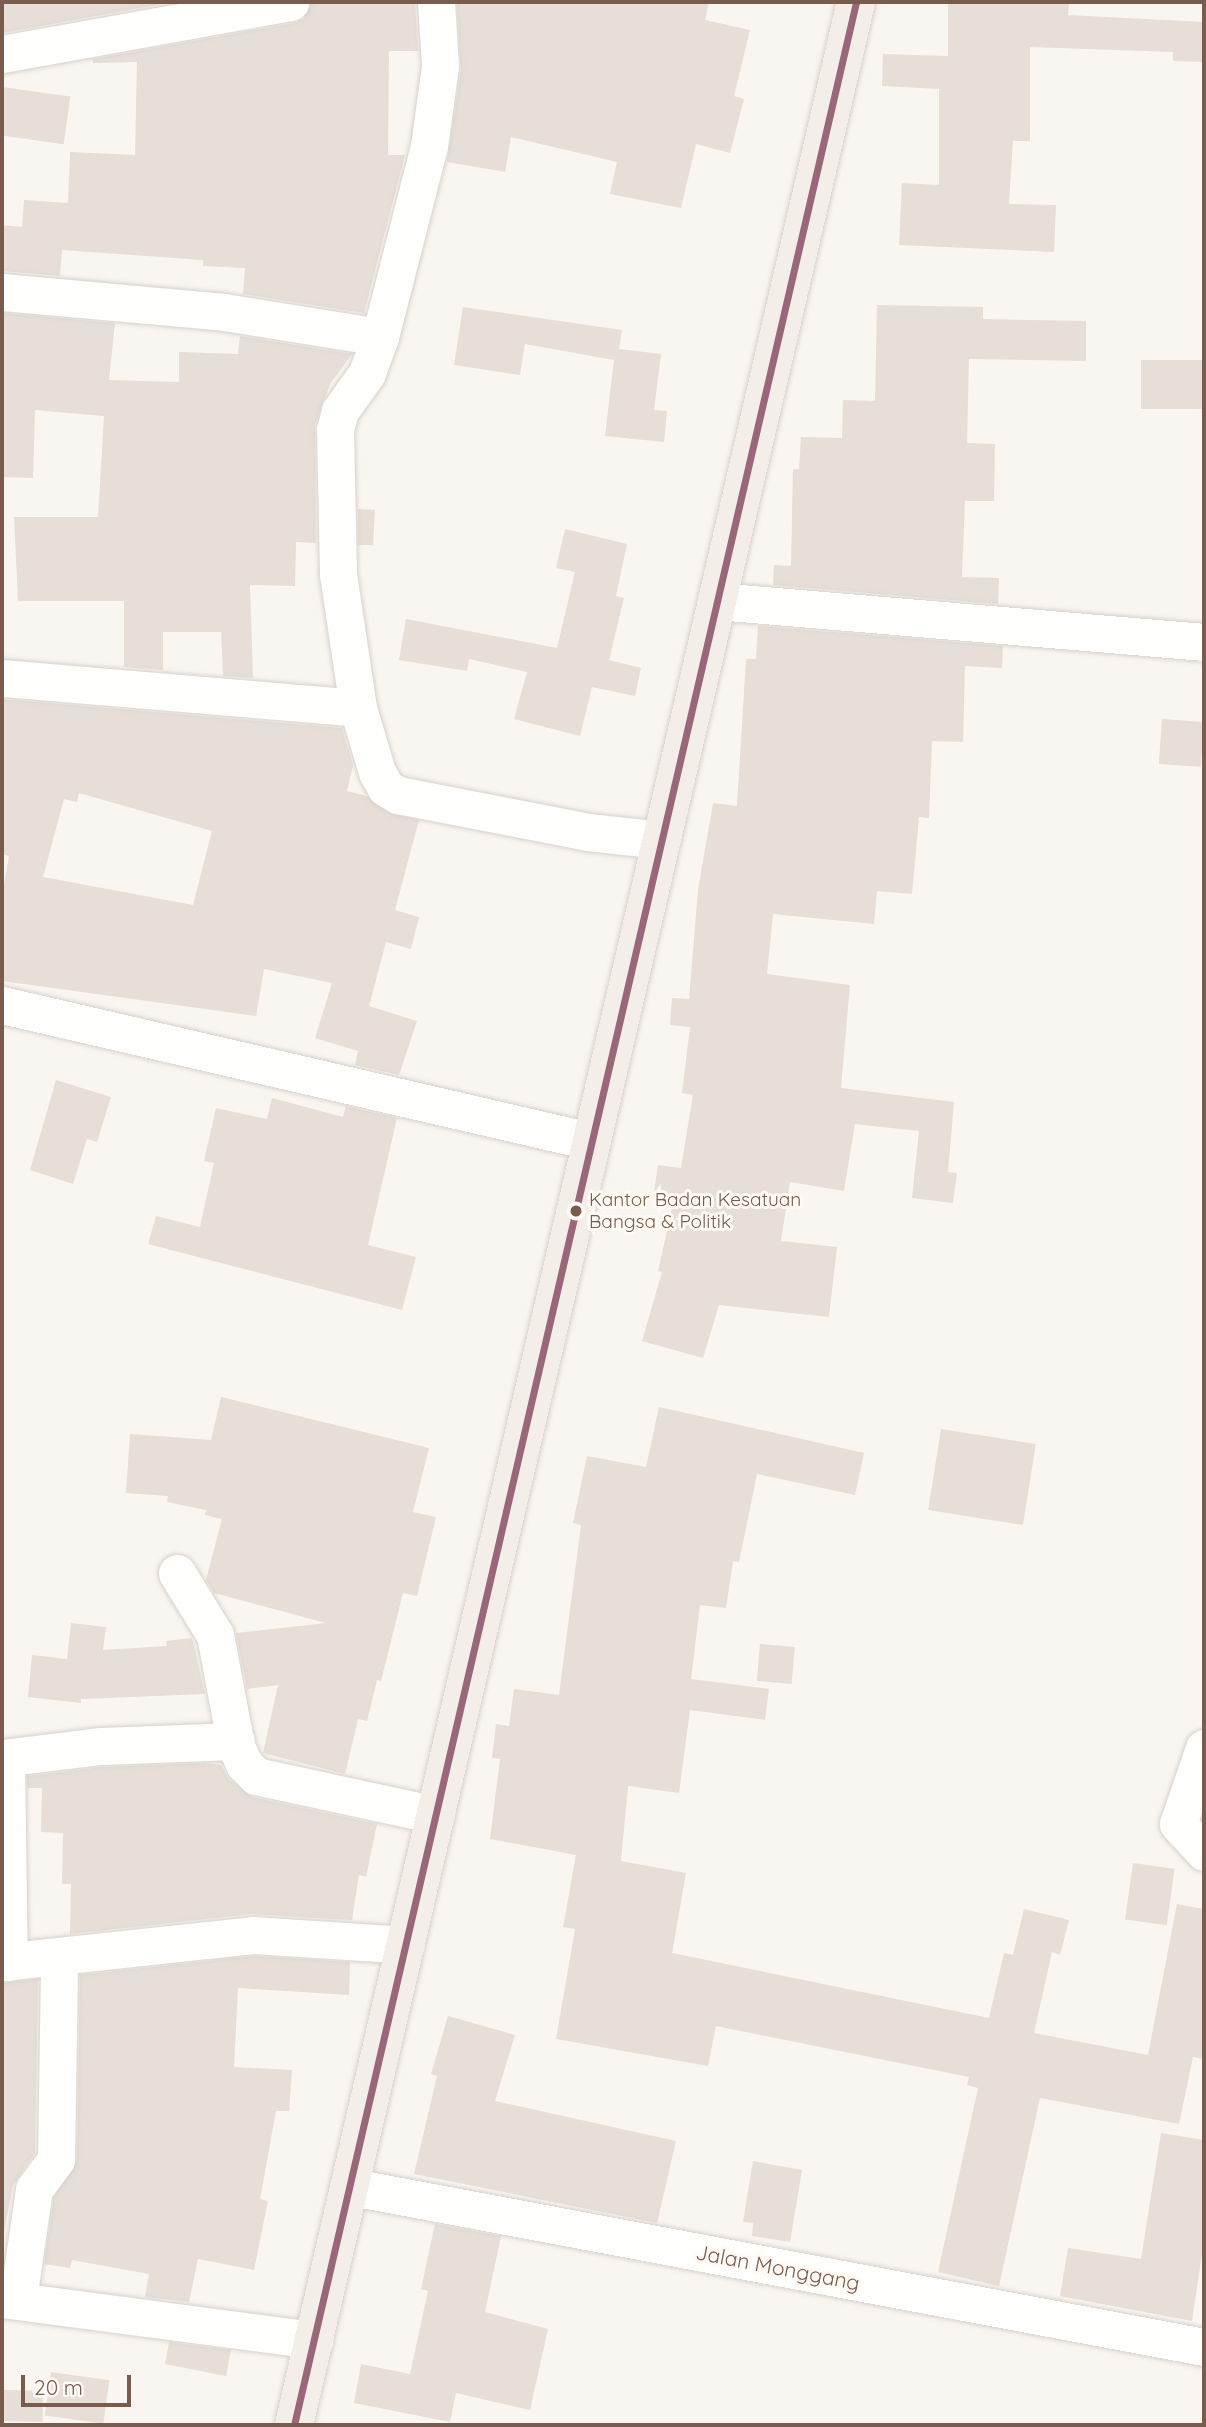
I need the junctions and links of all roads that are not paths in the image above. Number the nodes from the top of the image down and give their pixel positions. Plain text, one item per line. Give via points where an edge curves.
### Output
1 (290, 2) edge
2 (436, 2) edge
3 (856, 2) edge
4 (2, 54) edge
5 (2, 292) edge
6 (380, 337) junction
7 (716, 601) junction
8 (1204, 642) edge
9 (2, 678) edge
10 (358, 708) junction
11 (662, 840) junction
12 (2, 1005) edge
13 (590, 1141) junction
14 (177, 1573) dead end
15 (236, 1741) junction
16 (1204, 1748) edge
17 (4, 1758) edge
18 (436, 1815) junction
19 (1204, 1852) edge
20 (406, 1945) junction
21 (59, 1959) junction
22 (5, 1962) edge
23 (352, 2187) junction
24 (18, 2188) edge
25 (10, 2299) edge
26 (314, 2340) junction
27 (1204, 2347) edge
28 (294, 2425) edge

1 - 4 street
2 - 6 street via 440,66 429,146
3 - 7 main road
5 - 6 street via 224,312
6 - 10 street via 367,373 340,411 335,430 338,575
7 - 8 street
7 - 11 main road
9 - 10 street
10 - 11 street via 377,772 386,788 398,795 549,825
11 - 13 main road
12 - 13 street
13 - 18 main road
14 - 15 street via 215,1635
15 - 17 street via 101,1746
15 - 18 street via 244,1764 256,1776
16 - 19 street via 1178,1824
17 - 22 street
18 - 20 main road
20 - 21 street via 253,1935
20 - 23 main road
21 - 22 street
21 - 24 street via 56,2160
23 - 26 main road
23 - 27 street, Jalan Monggang
24 - 25 street
25 - 26 street
26 - 28 main road

